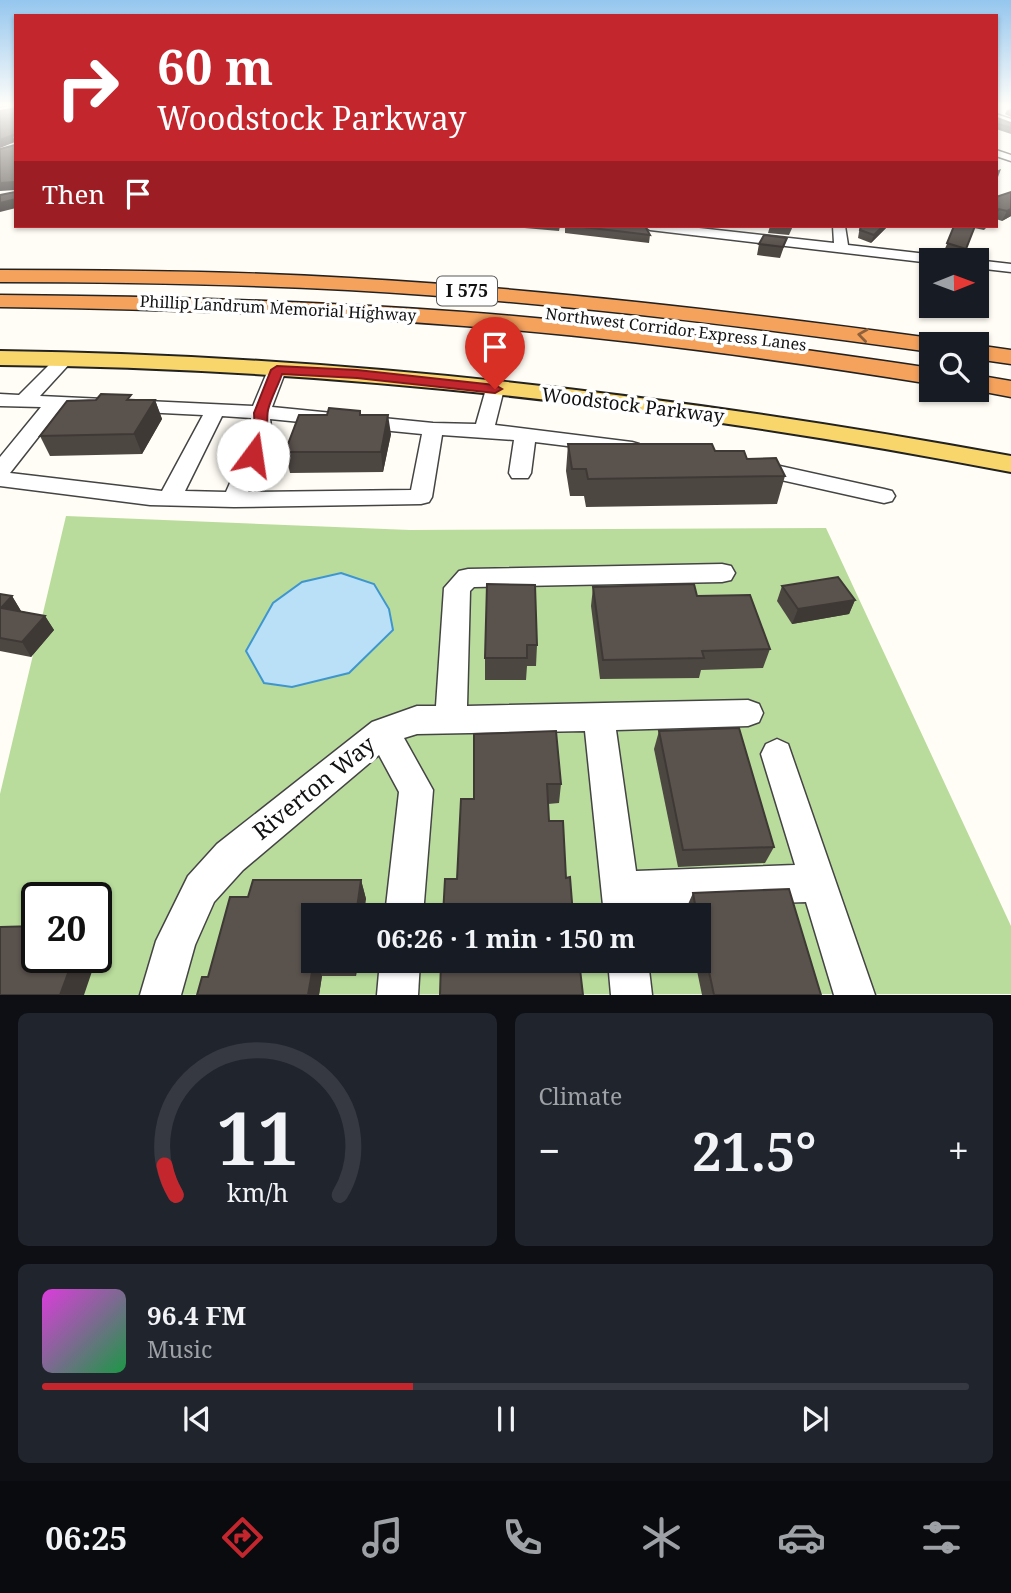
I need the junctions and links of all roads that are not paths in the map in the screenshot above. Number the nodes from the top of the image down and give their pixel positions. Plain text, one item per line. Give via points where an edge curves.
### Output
1 (680, 228) edge
2 (839, 228) edge
3 (841, 247) junction
4 (919, 257) edge
5 (989, 265) edge
6 (1011, 268) edge
7 (0, 276) edge
8 (0, 290) edge
9 (0, 301) edge
10 (919, 343) edge
11 (989, 354) edge
12 (1011, 357) edge
13 (0, 358) edge
14 (64, 360) junction
15 (919, 360) edge
16 (277, 370) junction
17 (989, 371) edge
18 (919, 374) edge
19 (1011, 374) edge
20 (989, 385) edge
21 (495, 389) junction
22 (1011, 389) edge
23 (0, 400) edge
24 (24, 401) junction
25 (57, 402) junction
26 (215, 410) junction
27 (260, 413) junction
28 (433, 429) junction
29 (484, 430) junction
30 (525, 436) junction
31 (652, 452) edge
32 (729, 463) edge
33 (1011, 464) edge
34 (0, 471) edge
35 (520, 473) dead end
36 (0, 479) edge
37 (884, 496) dead end
38 (170, 498) junction
39 (234, 500) junction
40 (722, 572) dead end
41 (748, 713) dead end
42 (599, 717) junction
43 (451, 720) junction
44 (383, 732) junction
45 (776, 754) dead end
46 (818, 883) junction
47 (621, 902) edge
48 (405, 903) edge
49 (399, 973) edge
50 (629, 973) edge
51 (160, 995) edge
52 (397, 995) edge
53 (632, 995) edge
54 (855, 995) edge

1 - 3 street
2 - 3 street
3 - 4 street
5 - 6 street
10 -> 7 highway, Phillip Landrum Memorial Highway / I 575 via 653,309 431,289 236,279
8 - 15 highway, Northwest Corridor Express Lanes via 210,292 468,306 659,325
9 - 18 highway, Phillip Landrum Memorial Highway / I 575 via 207,303 455,317 681,340
11 - 12 highway
13 - 14 main road, Woodstock Parkway
14 - 16 main road, Woodstock Parkway
14 - 24 street
16 - 21 main road, Woodstock Parkway
16 - 27 street
17 - 19 highway
20 - 22 highway
21 - 29 street
21 - 33 main road, Woodstock Parkway via 721,415
23 - 24 street
24 - 25 street
25 - 26 street
25 - 34 street
26 - 27 street
26 - 38 street
27 - 28 street
27 - 39 street via 262,433
28 - 29 street
28 - 39 street via 421,497
29 - 30 street
30 - 31 street
30 - 35 street
32 - 37 street
36 - 38 street
38 - 39 street
40 - 43 street via 468,578 457,588
41 - 42 street, Riverton Way
42 - 43 street, Riverton Way
42 - 47 street
43 - 44 street, Riverton Way via 417,720
44 - 48 street via 416,790
44 - 51 street, Riverton Way via 230,857 201,889 176,941
45 - 46 street
46 - 47 street
46 - 54 street
49 - 52 street
50 - 53 street

